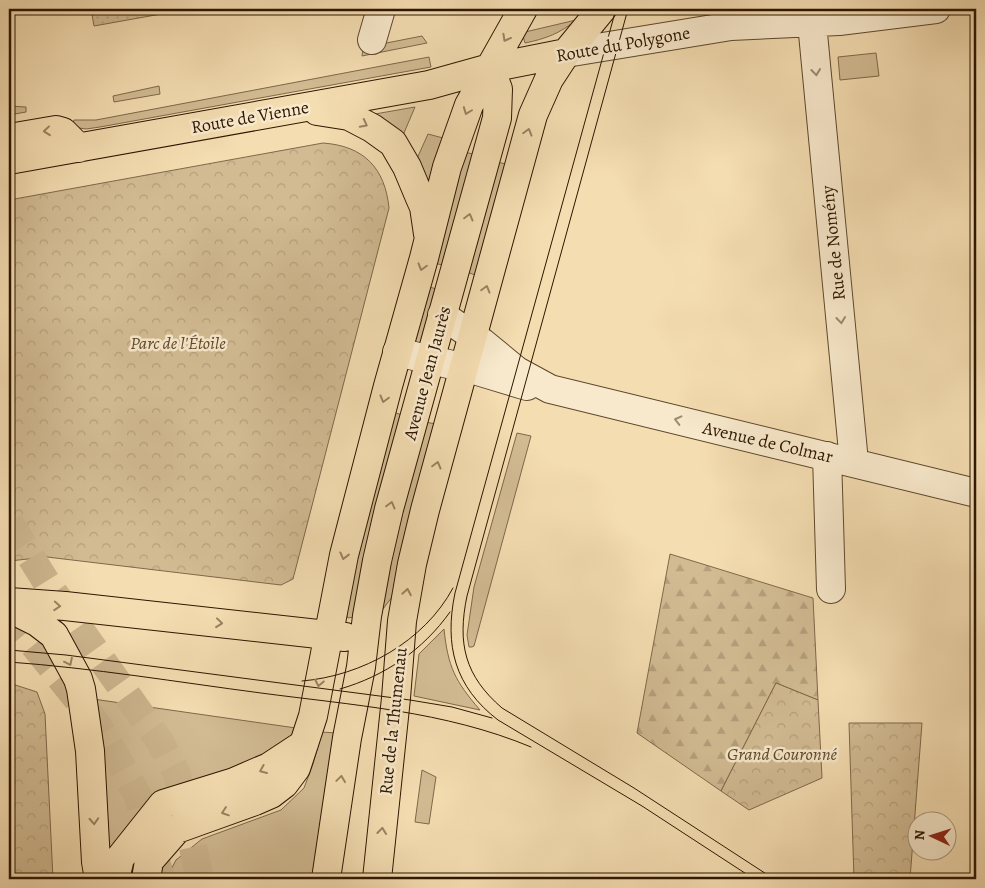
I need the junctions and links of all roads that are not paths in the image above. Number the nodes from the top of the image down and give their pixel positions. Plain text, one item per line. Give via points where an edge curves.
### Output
1 (381, 9) edge
2 (523, 9) edge
3 (602, 9) edge
4 (936, 9) edge
5 (812, 23) junction
6 (372, 40) dead end
7 (566, 54) junction
8 (490, 68) junction
9 (301, 108) junction
10 (9, 138) edge
11 (79, 148) junction
12 (9, 160) edge
13 (429, 240) junction
14 (442, 315) junction
15 (472, 336) junction
16 (397, 352) junction
17 (431, 359) junction
18 (464, 368) junction
19 (560, 392) junction
20 (827, 456) junction
21 (854, 462) junction
22 (976, 492) edge
23 (412, 564) joint
24 (831, 590) dead end
25 (9, 602) edge
26 (9, 608) edge
27 (402, 621) junction
28 (328, 635) junction
29 (364, 639) junction
30 (304, 744) junction
31 (99, 879) edge
32 (115, 879) edge
33 (146, 879) edge
34 (326, 879) edge
35 (377, 879) edge

1 - 6 street
2 -> 8 main road, Avenue Jean Jaurès
3 - 7 main road, Avenue Jean Jaurès
4 - 5 street, Route du Polygone
5 - 7 street, Route du Polygone via 732,26
5 -> 21 street, Rue de Nomény
7 - 8 main road, Route du Polygone
15 -> 7 main road, Avenue Jean Jaurès via 533,114
8 - 9 main road, Route de Vienne via 430,85
8 -> 13 main road, Avenue Jean Jaurès via 469,105 458,135
14 -> 8 main road, Avenue Jean Jaurès via 497,118 498,89
9 - 11 main road, Route de Vienne
9 -> 13 main road via 349,116 393,143 424,207
11 -> 10 main road via 64,132 56,130
11 - 12 main road, Route de Vienne
13 -> 16 main road, Avenue Jean Jaurès
14 - 15 street, Avenue de Colmar
14 - 17 main road, Avenue Jean Jaurès
15 - 18 main road, Avenue Jean Jaurès
15 - 19 street, Avenue de Colmar via 516,371
16 - 17 street, Avenue de Colmar
16 -> 28 main road, Avenue Jean Jaurès via 344,555
17 - 18 street, Avenue de Colmar
29 -> 17 main road, Avenue Jean Jaurès via 389,509
18 - 19 street, Avenue de Colmar
23 -> 18 main road, Avenue Jean Jaurès
20 -> 19 street, Avenue de Colmar
20 - 21 street, Avenue de Colmar
20 - 24 street
21 - 22 street, Avenue de Colmar
27 -> 23 main road, Rue de la Thumenau
25 -> 28 main road
26 -> 31 main road via 38,622 54,635 78,679 90,751
27 - 29 main road
35 -> 27 main road, Rue de la Thumenau
28 - 29 main road
28 -> 30 main road, Avenue Jean Jaurès via 313,716
34 -> 29 main road, Avenue Jean Jaurès
30 -> 32 main road via 270,767 163,804 120,858
30 -> 33 main road, Avenue Jean Jaurès via 296,768 271,794 177,829 149,861

